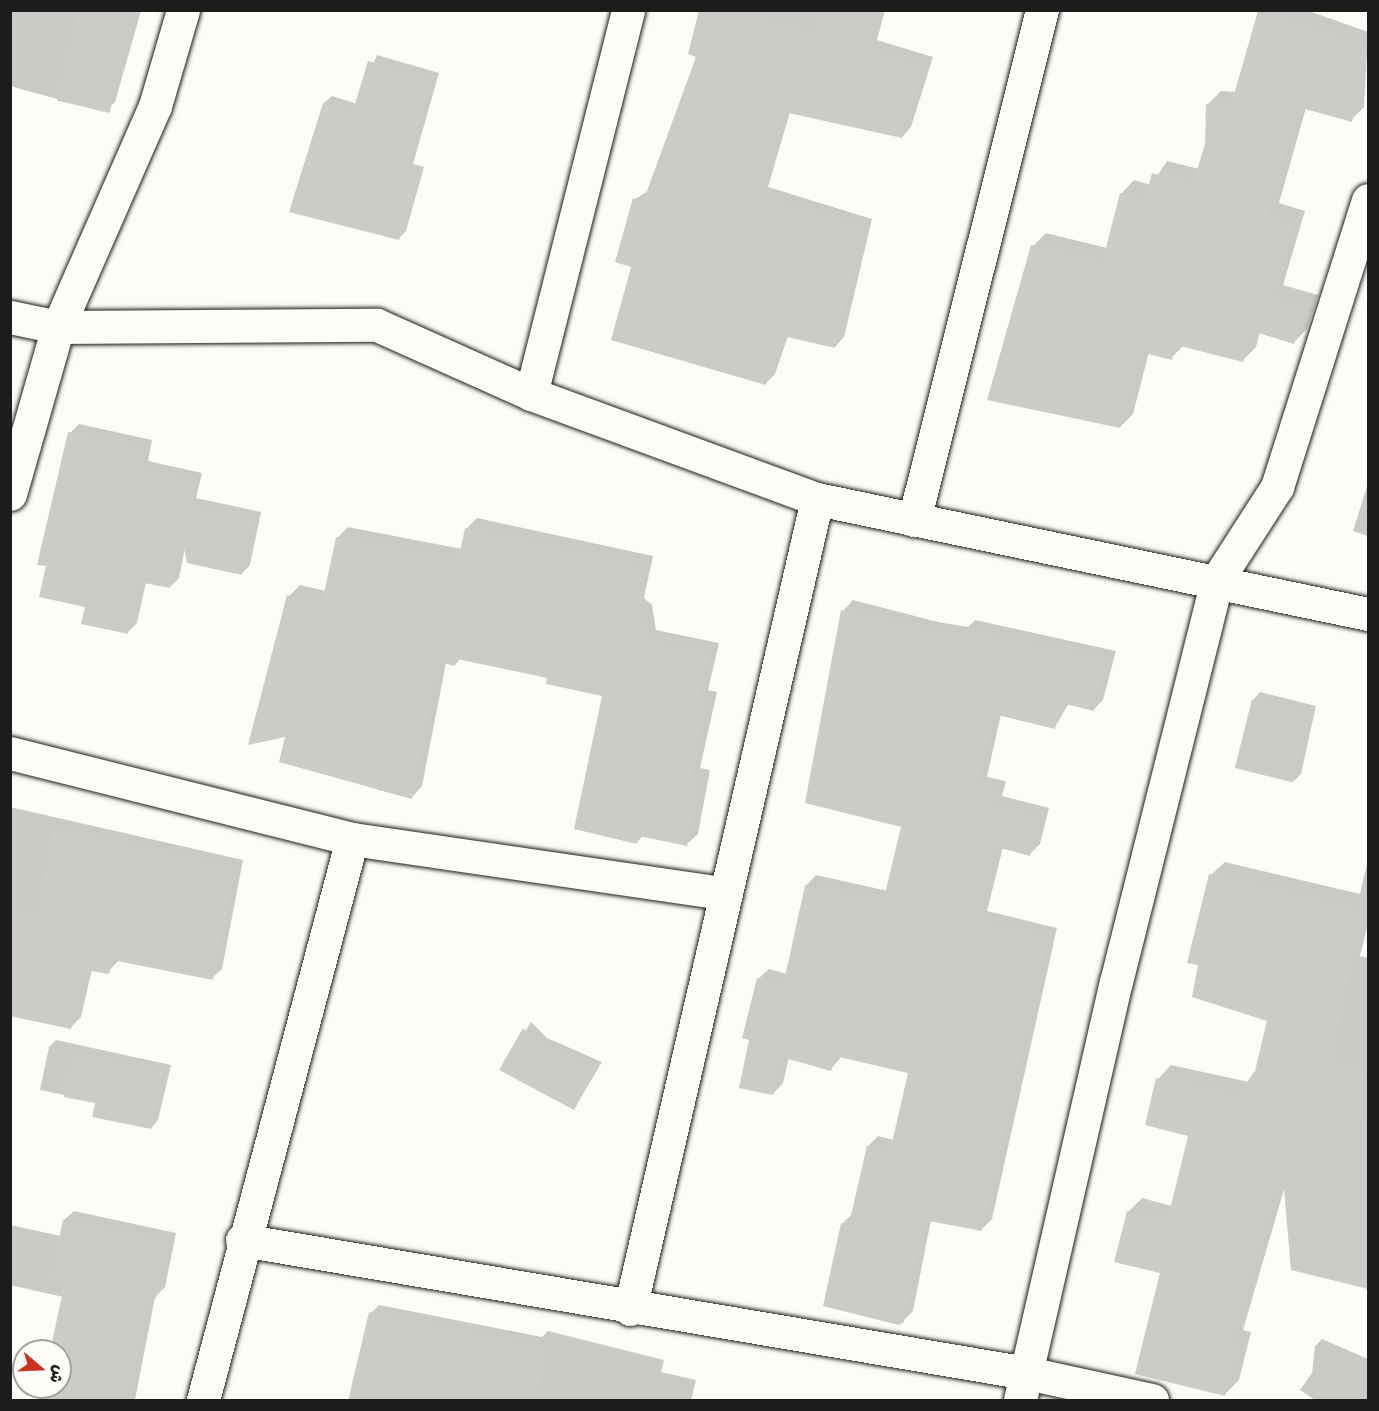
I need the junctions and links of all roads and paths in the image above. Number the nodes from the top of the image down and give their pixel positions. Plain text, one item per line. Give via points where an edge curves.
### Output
1 (183, 10) edge
2 (628, 10) edge
3 (1042, 10) edge
4 (1368, 200) edge
5 (10, 317) edge
6 (58, 327) junction
7 (531, 394) junction
8 (10, 494) edge
9 (816, 499) junction
10 (914, 520) junction
11 (1217, 580) junction
12 (1368, 614) edge
13 (10, 753) edge
14 (352, 839) junction
15 (723, 893) junction
16 (242, 1240) junction
17 (630, 1309) junction
18 (1023, 1387) edge
19 (203, 1401) edge
20 (1152, 1401) edge

1 - 6 street via 155,106
2 - 7 street
3 - 10 street
4 - 11 street via 1277,487
5 - 6 street
6 - 7 street via 377,325
6 - 8 street
7 - 9 street
9 - 10 street
9 - 15 street
10 - 11 street
11 - 12 street
11 - 18 street via 1116,982
13 - 14 street
14 - 15 street
14 - 16 street
15 - 17 street
16 - 17 street
16 - 19 street
17 - 18 street
18 - 20 street

